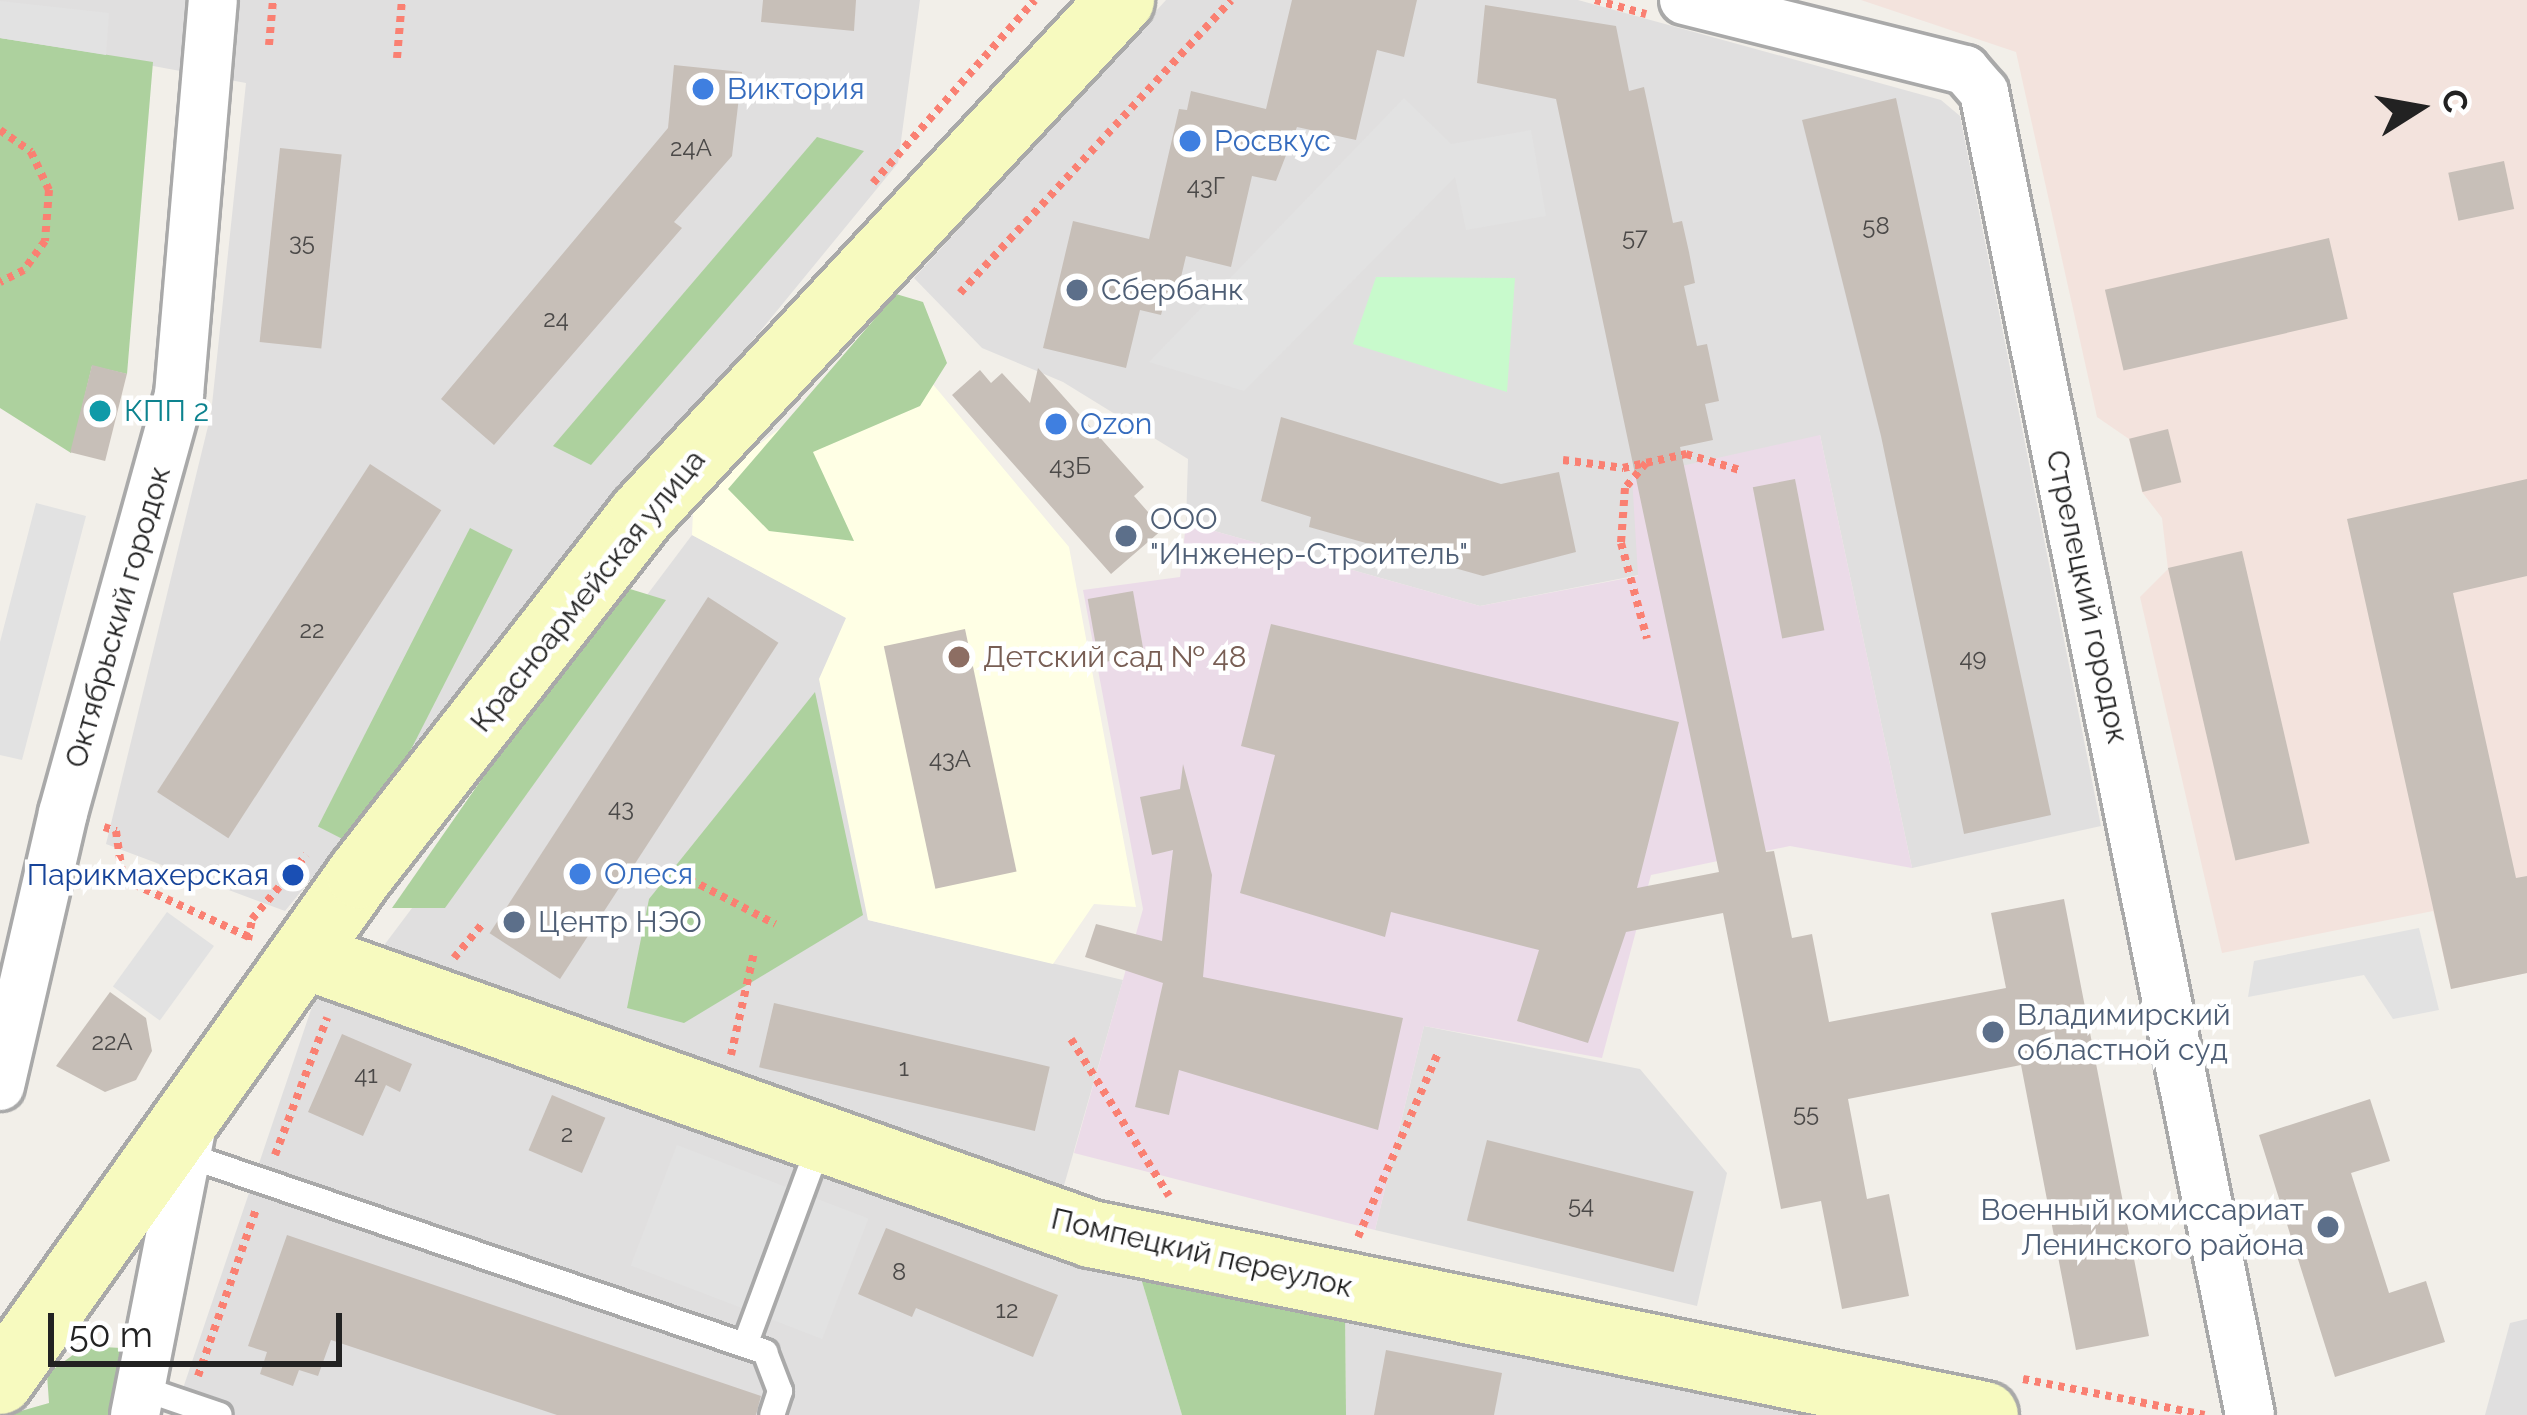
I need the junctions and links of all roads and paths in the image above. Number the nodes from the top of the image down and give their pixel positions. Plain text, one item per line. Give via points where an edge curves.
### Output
1 (213, 0) edge
2 (273, 0) edge
3 (402, 0) edge
4 (1121, 0) edge
5 (1231, 0) edge
6 (1594, 0) edge
7 (1673, 9) edge
8 (269, 45) dead end
9 (397, 58) dead end
10 (0, 130) edge
11 (0, 282) edge
12 (960, 293) dead end
13 (1563, 460) dead end
14 (1646, 463) junction
15 (1744, 471) dead end
16 (1647, 639) dead end
17 (63, 813) junction
18 (668, 868) dead end
19 (775, 924) dead end
20 (277, 947) junction
21 (754, 952) dead end
22 (1071, 1039) dead end
23 (1439, 1051) dead end
24 (0, 1086) edge
25 (720, 1103) junction
26 (190, 1133) junction
27 (822, 1139) junction
28 (1181, 1215) dead end
29 (1351, 1255) dead end
30 (77, 1275) junction
31 (153, 1327) junction
32 (745, 1346) junction
33 (0, 1382) edge
34 (1998, 1396) edge
35 (138, 1401) edge
36 (220, 1415) edge
37 (772, 1415) edge
38 (2204, 1415) edge
39 (2250, 1415) edge

1 - 17 street, Октябрьский городок via 179,395
2 - 8 path
3 - 9 path
4 - 20 street, Красноармейская улица via 642,514 360,875
5 - 12 path
6 - 7 path
7 - 39 street, Стрелецкий городок via 1965,70 1984,92
10 - 11 path via 31,152 49,190 45,241 24,269
13 - 14 path
14 - 15 path via 1686,454
14 - 16 path via 1625,488 1621,543
17 - 20 path via 116,831 123,879
17 - 24 street, Октябрьский городок
18 - 19 path
20 - 25 street, Помпецкий переулок
20 - 26 street, Красноармейская улица
21 - 25 path
22 - 28 path
23 - 29 path
25 - 27 street, Помпецкий переулок
26 - 30 street, Красноармейская улица
26 - 31 street, Красноармейская улица
26 - 32 lane
27 - 32 lane
27 - 34 street, Помпецкий переулок via 1091,1234 1798,1389
30 - 31 street, Красноармейская улица via 103,1261 138,1271
30 - 33 street, Красноармейская улица
31 - 35 street, Красноармейская улица
32 - 37 lane via 765,1352 778,1368
34 - 38 path
35 - 36 lane

